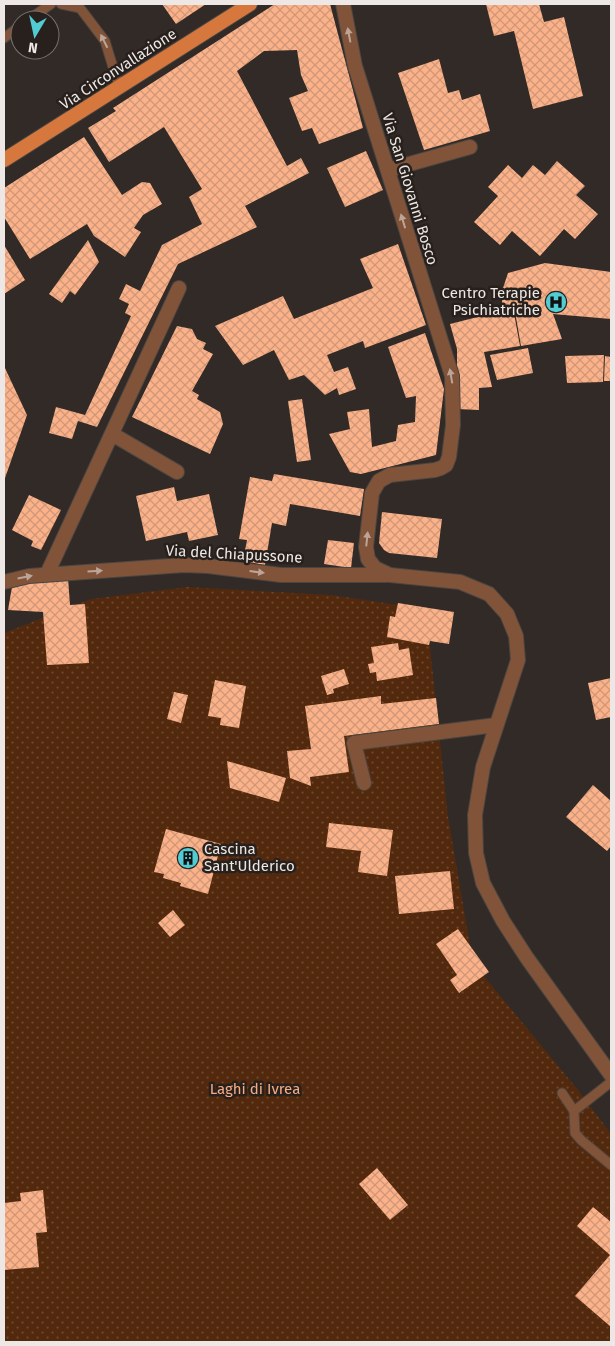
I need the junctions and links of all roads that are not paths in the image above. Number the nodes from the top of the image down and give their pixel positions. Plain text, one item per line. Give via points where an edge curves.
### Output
1 (61, 4) edge
2 (250, 4) edge
3 (343, 4) edge
4 (119, 87) junction
5 (470, 148) dead end
6 (4, 160) edge
7 (388, 170) junction
8 (179, 288) dead end
9 (112, 434) junction
10 (177, 472) dead end
11 (46, 574) junction
12 (390, 575) junction
13 (4, 582) edge
14 (496, 725) junction
15 (364, 783) dead end
16 (611, 1075) edge
17 (611, 1082) edge
18 (562, 1093) dead end
19 (574, 1111) junction
20 (611, 1165) edge

4 -> 1 lane via 106,41 80,8
2 - 4 main road, Via Circonvallazione
7 -> 3 street, Via San Giovanni Bosco via 355,66
4 - 6 main road, Via Circonvallazione
5 - 7 street
12 -> 7 street, Via San Giovanni Bosco via 374,568 368,559 366,547 372,493 379,482 390,475 435,470 446,465 453,425 452,376
8 - 9 street
9 - 10 street
9 - 11 street
11 -> 12 street, Via del Chiapussone via 184,565 281,575
13 -> 11 street, Via del Chiapussone
12 - 14 street, Via San Giovanni Bosco via 460,582 489,594 507,614 516,636 518,660
14 - 15 street via 354,743
14 - 16 street, Via San Giovanni Bosco via 483,767 475,815 476,853 483,883 527,958
17 - 19 lane
18 - 19 lane
19 - 20 lane via 575,1133

